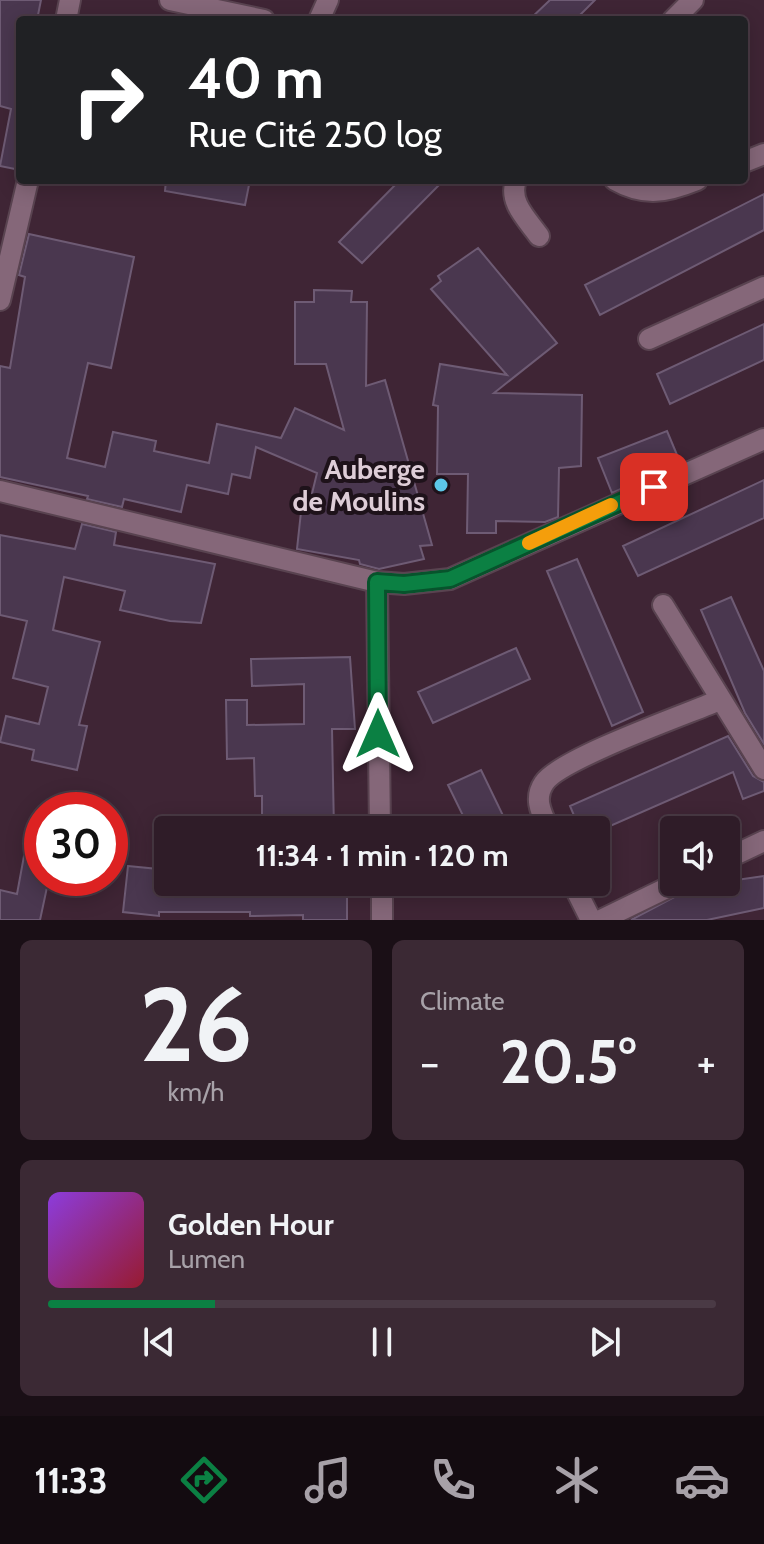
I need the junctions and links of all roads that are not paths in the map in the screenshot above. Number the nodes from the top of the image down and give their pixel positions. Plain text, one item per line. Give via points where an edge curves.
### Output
1 (170, 0) edge
2 (693, 0) edge
3 (245, 16) edge
4 (677, 16) edge
5 (27, 184) edge
6 (515, 184) edge
7 (625, 184) edge
8 (685, 184) edge
9 (539, 236) dead end
10 (764, 287) edge
11 (0, 300) edge
12 (649, 339) dead end
13 (764, 439) edge
14 (0, 491) edge
15 (377, 582) junction
16 (663, 605) dead end
17 (720, 700) junction
18 (764, 769) edge
19 (380, 816) edge
20 (543, 816) edge
21 (764, 841) edge
22 (740, 852) edge
23 (660, 891) edge
24 (382, 896) edge
25 (579, 896) edge
26 (382, 920) edge
27 (591, 920) edge
28 (601, 920) edge

1 - 3 street
2 - 4 street
5 - 11 street
6 - 9 street via 517,205
7 - 8 street via 662,192
10 - 12 street
13 - 15 street via 450,579
14 - 15 street
15 - 19 street
16 - 17 street
17 - 18 street
17 - 20 street via 569,763 545,780 538,804
21 - 22 street
23 - 28 street
24 - 26 street
25 - 27 street

